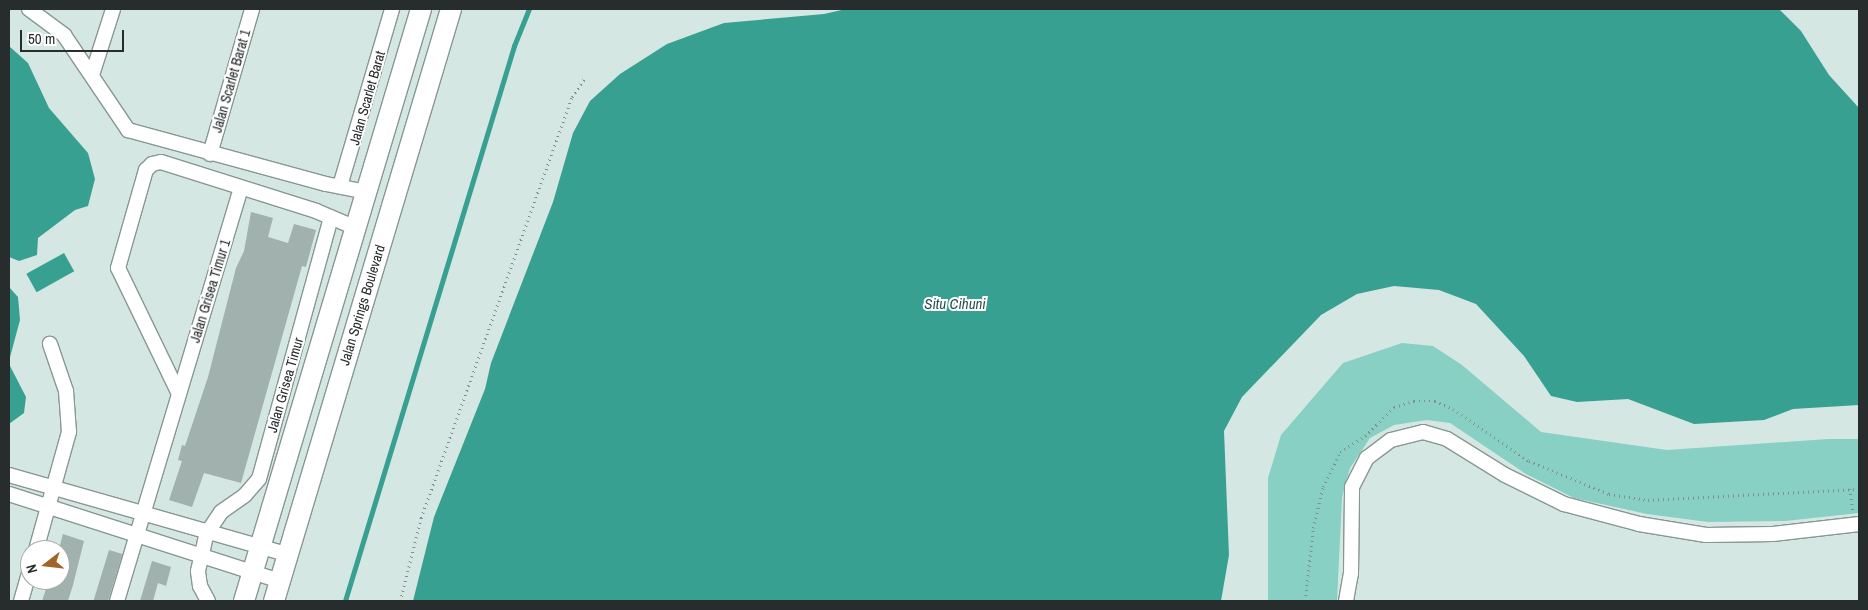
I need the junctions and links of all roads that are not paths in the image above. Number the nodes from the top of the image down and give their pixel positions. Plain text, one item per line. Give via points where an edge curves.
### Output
1 (29, 9) edge
2 (113, 9) edge
3 (252, 9) edge
4 (392, 9) edge
5 (421, 9) edge
6 (451, 9) edge
7 (92, 75) junction
8 (210, 154) junction
9 (340, 186) junction
10 (241, 188) junction
11 (366, 192) junction
12 (331, 218) junction
13 (356, 228) junction
14 (50, 344) dead end
15 (179, 394) junction
16 (9, 475) edge
17 (55, 487) junction
18 (9, 494) edge
19 (49, 508) junction
20 (144, 514) junction
21 (1857, 524) edge
22 (207, 533) junction
23 (137, 536) junction
24 (39, 540) edge
25 (260, 549) junction
26 (287, 554) junction
27 (201, 556) junction
28 (252, 572) junction
29 (280, 581) junction
30 (117, 601) edge
31 (208, 601) edge
32 (244, 601) edge
33 (274, 601) edge
34 (1346, 601) edge

1 - 7 street via 64,35
2 - 7 street
3 - 8 street, Jalan Scarlet Barat 1
4 - 9 street, Jalan Scarlet Barat
5 - 11 main road, Jalan Springs Boulevard
6 - 26 main road, Jalan Springs Boulevard
7 - 8 street via 125,128
8 - 9 street
9 - 11 street
10 - 12 street
10 - 15 street, Jalan Grisea Timur 1
10 - 15 street via 161,162 146,170 118,268
11 - 13 main road, Jalan Springs Boulevard
12 - 13 street
12 - 22 street, Jalan Grisea Timur via 259,479 245,495 221,512
13 - 25 main road, Jalan Springs Boulevard
14 - 17 street via 66,391 69,413 69,432
15 - 20 street, Jalan Grisea Timur 1
16 - 17 street
17 - 19 street
17 - 20 street
18 - 19 street
19 - 23 street
19 - 24 street
20 - 22 street
20 - 23 street, Jalan Grisea Timur 1
21 - 34 street via 1773,534 1706,535 1639,524 1564,504 1505,476 1447,439 1423,432 1391,440 1367,458 1352,487 1351,574
22 - 25 street
22 - 27 street, Jalan Grisea Timur
23 - 27 street
23 - 30 street, Jalan Grisea Timur 1
25 - 26 street
25 - 28 main road, Jalan Springs Boulevard
26 - 29 main road, Jalan Springs Boulevard
27 - 28 street
27 - 31 street, Jalan Grisea Timur via 200,586
28 - 29 street
28 - 32 main road, Jalan Springs Boulevard
29 - 33 main road, Jalan Springs Boulevard

